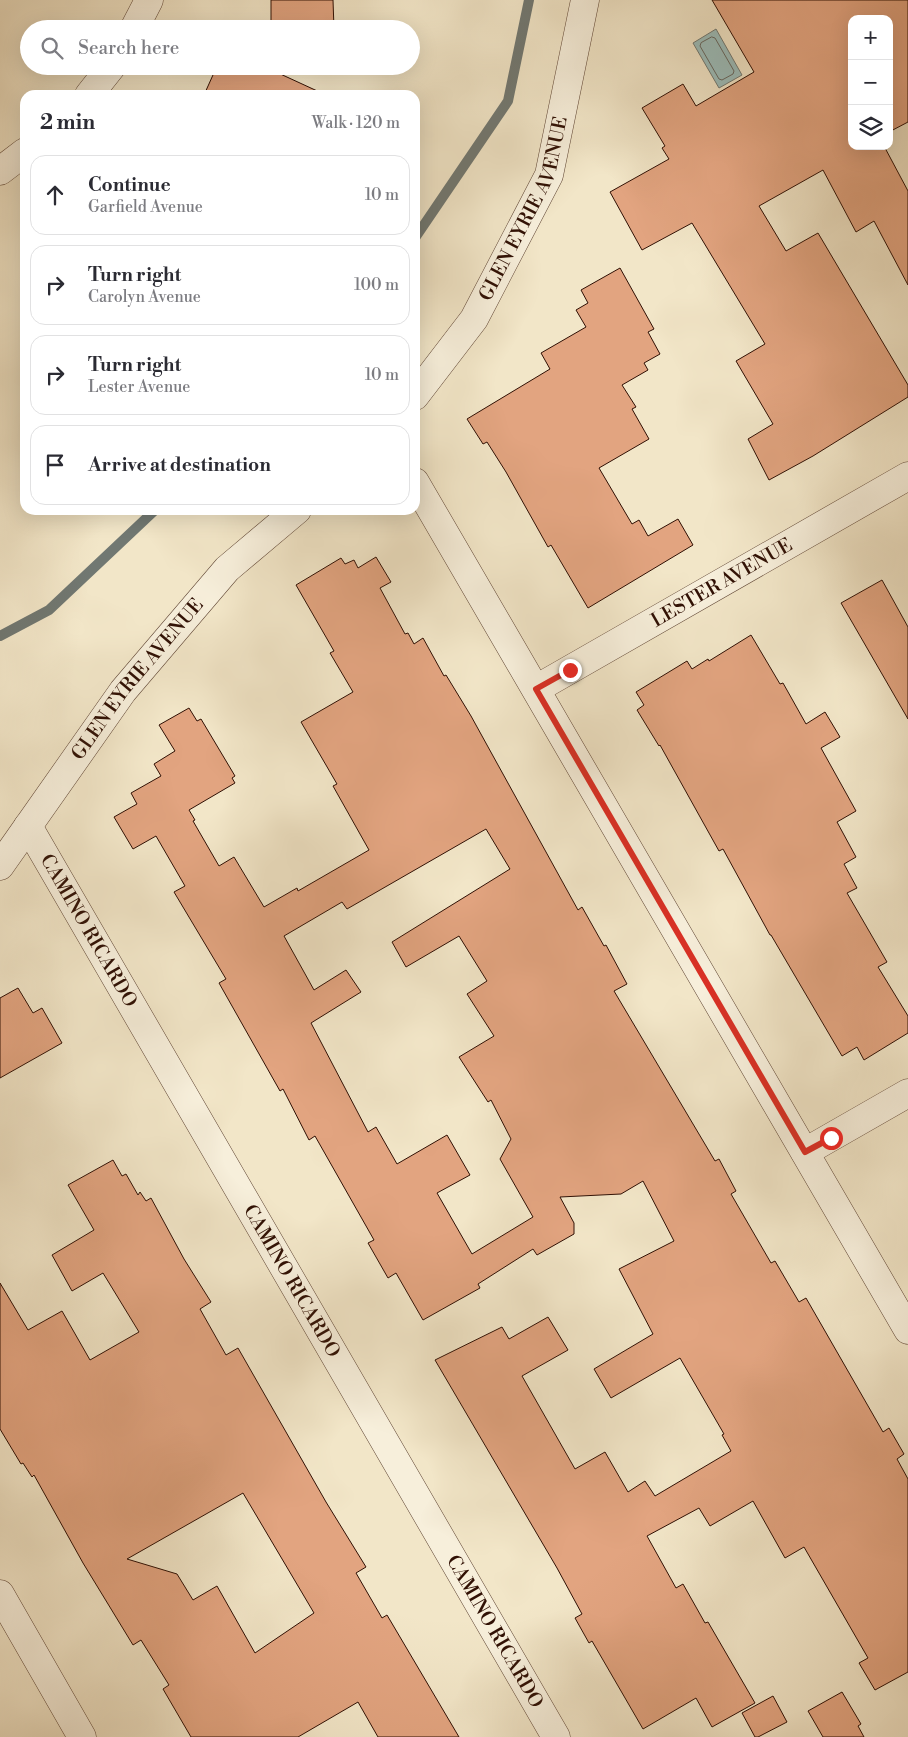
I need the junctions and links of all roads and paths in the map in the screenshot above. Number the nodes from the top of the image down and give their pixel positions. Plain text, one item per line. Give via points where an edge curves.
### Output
1 (149, 0) edge
2 (585, 0) edge
3 (139, 20) edge
4 (105, 75) edge
5 (92, 90) edge
6 (20, 156) edge
7 (0, 171) edge
8 (420, 389) edge
9 (908, 476) edge
10 (420, 491) edge
11 (291, 515) edge
12 (536, 689) junction
13 (28, 826) junction
14 (0, 866) edge
15 (908, 1093) edge
16 (805, 1152) junction
17 (908, 1330) edge
18 (0, 1594) edge
19 (82, 1737) edge
20 (556, 1737) edge

1 - 3 street
2 - 8 street, GLEN EYRIE AVENUE via 549,175 474,319
4 - 5 street
6 - 7 street
9 - 12 street, LESTER AVENUE
10 - 12 street
11 - 13 street, GLEN EYRIE AVENUE via 227,570 123,691
12 - 16 street
13 - 14 street, GLEN EYRIE AVENUE
13 - 20 street, CAMINO RICARDO
15 - 16 street
16 - 17 street
18 - 19 street

